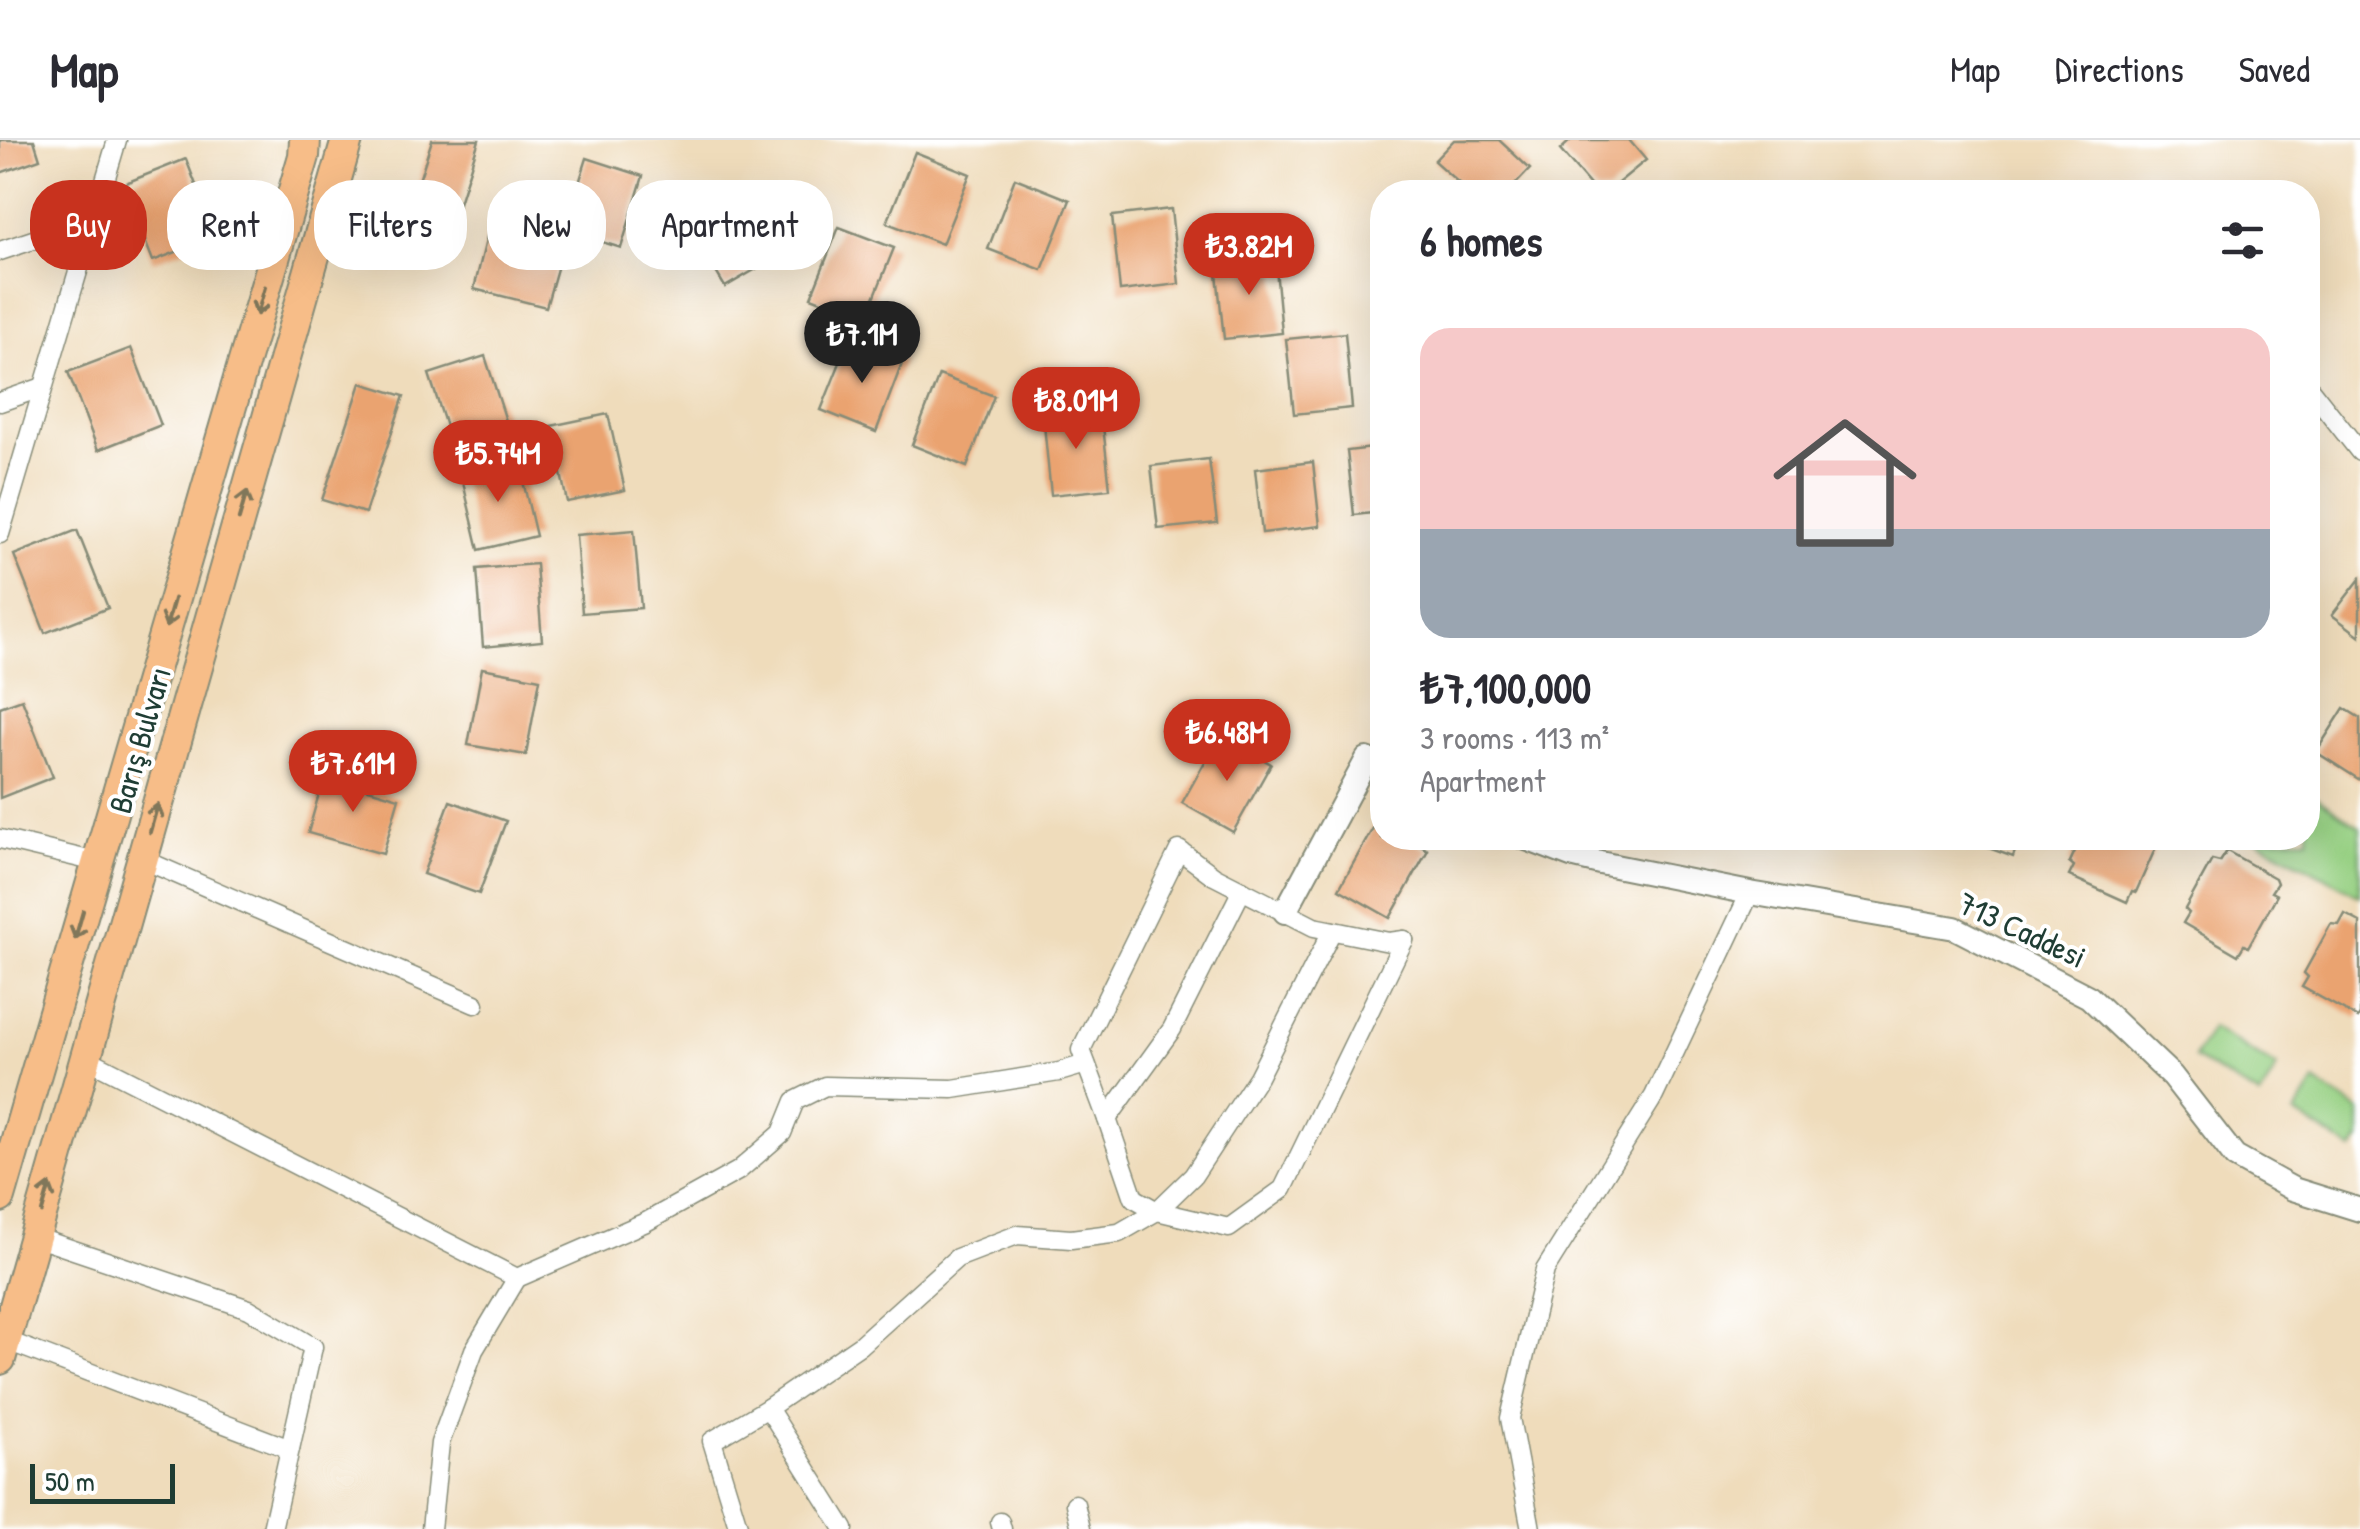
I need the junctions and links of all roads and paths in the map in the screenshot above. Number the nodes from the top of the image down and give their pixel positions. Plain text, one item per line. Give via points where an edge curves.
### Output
1 (116, 140) edge
2 (305, 140) edge
3 (347, 140) edge
4 (104, 180) edge
5 (30, 242) edge
6 (0, 252) edge
7 (78, 270) edge
8 (44, 387) junction
9 (2320, 401) edge
10 (0, 402) edge
11 (2360, 452) edge
12 (0, 534) edge
13 (1370, 762) edge
14 (0, 839) edge
15 (1555, 850) edge
16 (142, 859) junction
17 (98, 862) junction
18 (1242, 890) junction
19 (1750, 892) junction
20 (1285, 912) junction
21 (1332, 931) junction
22 (475, 1004) dead end
23 (86, 1058) junction
24 (1086, 1064) junction
25 (1107, 1119) junction
26 (0, 1197) edge
27 (2360, 1210) edge
28 (1156, 1211) junction
29 (35, 1237) junction
30 (517, 1278) junction
31 (3, 1349) edge
32 (768, 1408) junction
33 (290, 1448) junction
34 (1075, 1504) dead end
35 (272, 1529) edge
36 (432, 1529) edge
37 (739, 1529) edge
38 (844, 1529) edge
39 (1081, 1529) edge
40 (1531, 1529) edge

1 - 4 street
2 -> 17 main road, Barış Bulvarı
16 -> 3 main road, Barış Bulvarı
5 - 6 street
7 - 8 street
8 - 10 street
8 - 12 street
9 - 11 street
13 - 20 street
14 - 17 street
15 - 19 street, 713 Caddesi
16 - 22 street
16 - 23 main road, Barış Bulvarı
17 -> 26 main road, Barış Bulvarı
18 - 20 street
18 - 24 street via 1179,850 1081,1050
18 - 25 street via 1172,1029
19 - 27 street, 713 Caddesi via 1955,928 2090,997 2172,1076 2235,1157 2293,1189
19 - 40 street via 1654,1096 1544,1270 1510,1418
20 - 21 street
21 - 28 street via 1258,1077 1193,1176
21 - 28 street via 1404,940 1284,1189 1229,1228
29 -> 23 main road, Barış Bulvarı
23 - 30 street
24 - 25 street
24 - 30 street via 953,1088 826,1086 795,1102 782,1133 738,1171 646,1222
25 - 28 street via 1134,1198
28 - 32 street via 1119,1233 1070,1239 1016,1235 957,1258 860,1345
29 - 31 main road, Barış Bulvarı
29 - 33 street via 249,1309 313,1347
30 - 36 street via 474,1350 440,1443
31 - 33 street
32 - 37 street via 712,1441
32 - 38 street
33 - 35 street
34 - 39 street

